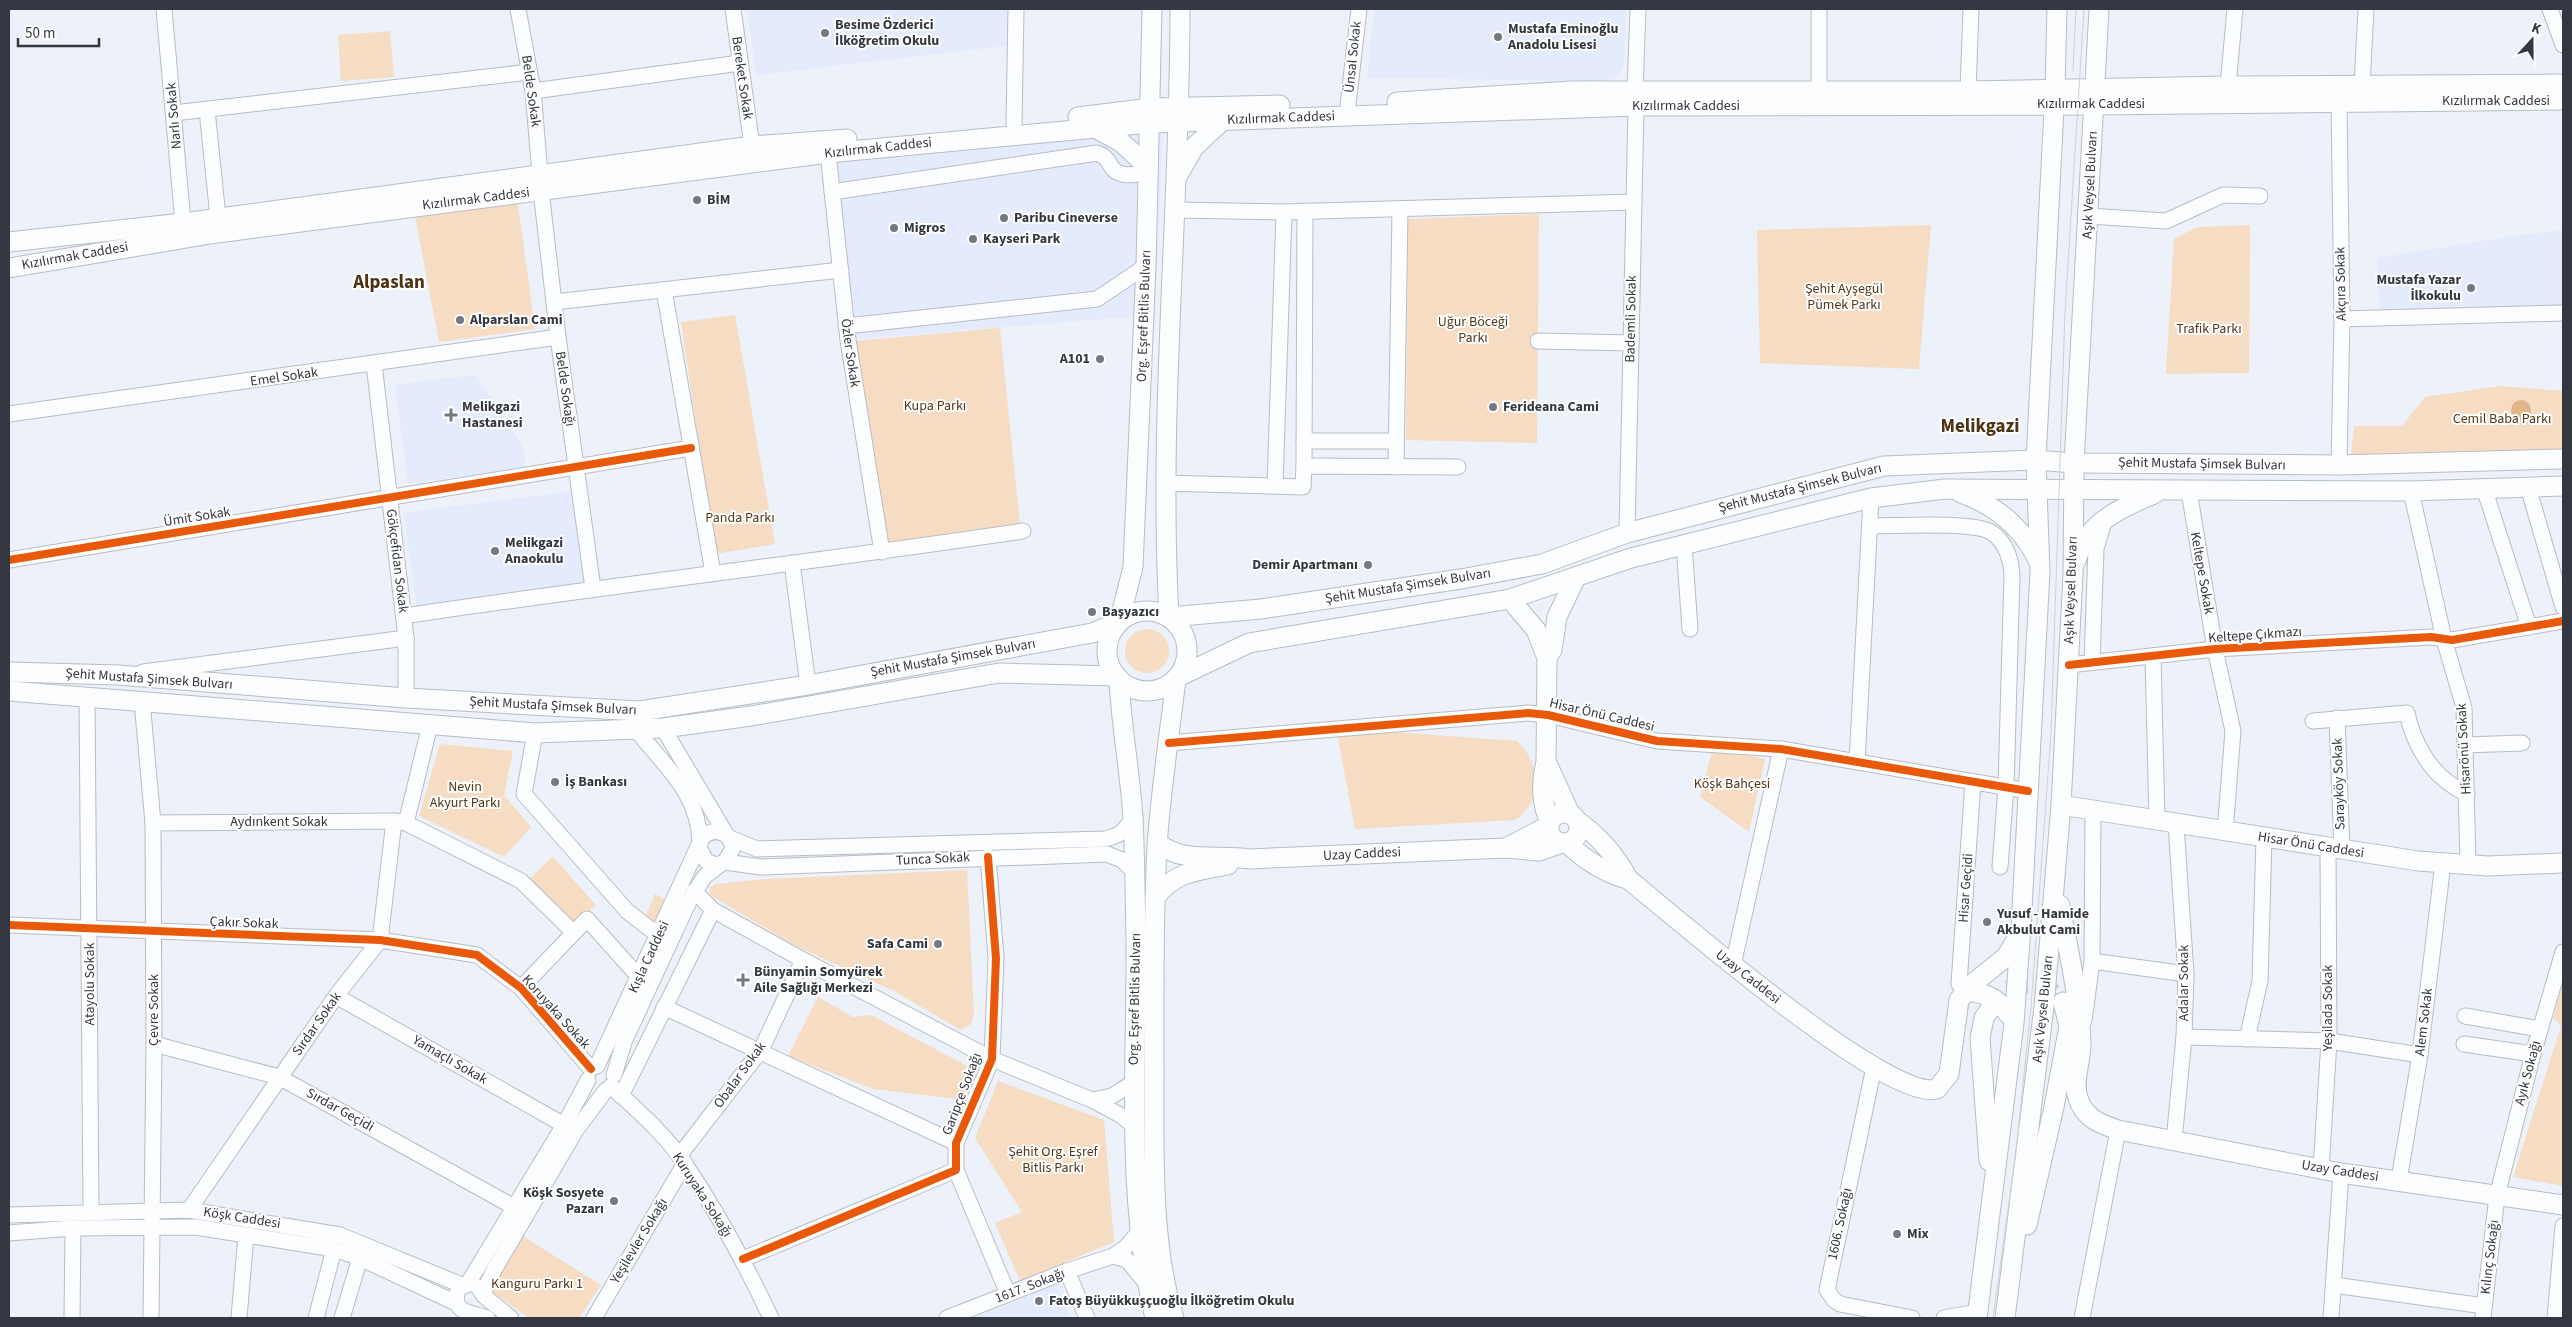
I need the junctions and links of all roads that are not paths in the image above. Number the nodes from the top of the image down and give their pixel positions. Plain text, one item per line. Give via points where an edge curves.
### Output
1 (164, 9) edge
2 (518, 9) edge
3 (733, 9) edge
4 (1016, 9) edge
5 (1152, 9) edge
6 (1180, 9) edge
7 (1358, 9) edge
8 (1638, 9) edge
9 (1819, 9) edge
10 (1971, 9) edge
11 (2057, 9) edge
12 (2099, 9) edge
13 (2235, 9) edge
14 (2366, 9) edge
15 (2550, 9) edge
16 (2563, 45) edge
17 (740, 63) junction
18 (529, 72) junction
19 (2563, 84) edge
20 (2228, 86) junction
21 (2362, 86) junction
22 (533, 90) junction
23 (1819, 90) junction
24 (1968, 91) junction
25 (2095, 96) junction
26 (2055, 97) junction
27 (1635, 98) junction
28 (2563, 100) edge
29 (2339, 102) junction
30 (1348, 105) junction
31 (207, 110) junction
32 (174, 113) junction
33 (1178, 114) junction
34 (1150, 115) junction
35 (1223, 120) junction
36 (1014, 125) junction
37 (1093, 127) junction
38 (752, 146) junction
39 (828, 153) junction
40 (1148, 170) junction
41 (1176, 178) junction
42 (541, 182) junction
43 (832, 192) junction
44 (2260, 196) dead end
45 (1634, 202) junction
46 (1400, 209) junction
47 (1175, 210) junction
48 (1284, 212) junction
49 (1305, 212) junction
50 (2088, 216) junction
51 (218, 218) junction
52 (183, 223) junction
53 (9, 242) edge
54 (1146, 266) junction
55 (9, 268) edge
56 (841, 270) junction
57 (664, 290) junction
58 (554, 302) junction
59 (2563, 313) edge
60 (2342, 319) junction
61 (846, 326) junction
62 (558, 337) junction
63 (1538, 341) dead end
64 (1630, 343) junction
65 (374, 364) junction
66 (9, 414) edge
67 (1277, 416) junction
68 (1304, 416) junction
69 (1304, 441) junction
70 (1396, 441) junction
71 (691, 448) junction
72 (2563, 459) edge
73 (2036, 460) junction
74 (2074, 462) junction
75 (2339, 465) junction
76 (1304, 466) junction
77 (576, 467) junction
78 (1396, 467) junction
79 (1458, 467) dead end
80 (1164, 483) junction
81 (1275, 486) junction
82 (2563, 486) edge
83 (2528, 487) junction
84 (2484, 488) junction
85 (1945, 489) junction
86 (2073, 490) junction
87 (2038, 491) junction
88 (2161, 491) junction
89 (2189, 491) junction
90 (2411, 491) junction
91 (1871, 498) junction
92 (389, 499) junction
93 (2105, 518) junction
94 (1870, 526) junction
95 (1023, 531) dead end
96 (1627, 533) junction
97 (1684, 545) junction
98 (882, 552) junction
99 (9, 560) edge
100 (792, 563) junction
101 (2040, 563) junction
102 (712, 573) junction
103 (2073, 574) junction
104 (1576, 577) junction
105 (593, 588) junction
106 (1510, 599) junction
107 (2563, 607) edge
108 (404, 616) junction
109 (1169, 617) junction
110 (2563, 621) edge
111 (1119, 622) junction
112 (2529, 627) junction
113 (1690, 629) dead end
114 (406, 638) junction
115 (2444, 639) junction
116 (2215, 649) junction
117 (2153, 656) junction
118 (1547, 658) junction
119 (2092, 662) junction
120 (2069, 665) junction
121 (9, 671) edge
122 (118, 675) junction
123 (1118, 678) junction
124 (1178, 678) junction
125 (808, 685) junction
126 (9, 691) edge
127 (87, 696) junction
128 (406, 698) junction
129 (142, 701) junction
130 (1548, 715) junction
131 (2337, 718) junction
132 (2313, 721) dead end
133 (430, 725) junction
134 (663, 728) junction
135 (637, 731) junction
136 (536, 733) junction
137 (1168, 743) junction
138 (2522, 743) dead end
139 (2465, 745) junction
140 (1781, 749) junction
141 (1546, 762) junction
142 (1857, 762) junction
143 (1973, 782) junction
144 (2006, 787) junction
145 (2028, 791) junction
146 (2467, 794) junction
147 (2061, 805) junction
148 (2093, 811) junction
149 (1133, 817) junction
150 (1574, 818) junction
151 (2157, 821) junction
152 (400, 822) junction
153 (153, 823) junction
154 (1549, 824) junction
155 (2176, 824) junction
156 (2225, 832) junction
157 (728, 836) junction
158 (2264, 838) junction
159 (1158, 843) junction
160 (1564, 843) junction
161 (699, 845) junction
162 (1506, 848) junction
163 (2335, 849) junction
164 (988, 857) junction
165 (1249, 859) junction
166 (723, 863) junction
167 (2443, 863) junction
168 (2563, 863) edge
169 (2468, 864) junction
170 (2000, 867) dead end
171 (1134, 872) junction
172 (1628, 879) junction
173 (2055, 882) junction
174 (694, 891) junction
175 (1155, 898) junction
176 (713, 910) junction
177 (9, 925) edge
178 (2021, 927) junction
179 (90, 928) junction
180 (573, 932) junction
181 (154, 933) junction
182 (659, 936) junction
183 (380, 940) junction
184 (2563, 952) edge
185 (477, 955) joint
186 (803, 960) junction
187 (2092, 961) junction
188 (1733, 965) junction
189 (2186, 974) junction
190 (2560, 976) edge
191 (639, 977) junction
192 (521, 988) junction
193 (1964, 992) junction
194 (336, 996) junction
195 (2063, 1002) tunnel mouth
196 (664, 1006) junction
197 (1990, 1009) tunnel mouth
198 (2464, 1016) dead end
199 (2014, 1023) junction
200 (2540, 1029) junction
201 (2184, 1037) junction
202 (2247, 1039) junction
203 (2329, 1041) junction
204 (154, 1044) junction
205 (2082, 1044) junction
206 (2464, 1044) dead end
207 (761, 1050) junction
208 (2533, 1054) junction
209 (2420, 1056) junction
210 (992, 1059) junction
211 (1874, 1067) junction
212 (592, 1072) junction
213 (280, 1077) junction
214 (1134, 1082) junction
215 (613, 1087) junction
216 (1092, 1100) junction
217 (564, 1125) junction
218 (1136, 1128) junction
219 (2118, 1130) junction
220 (2174, 1141) junction
221 (956, 1143) junction
222 (682, 1160) junction
223 (2321, 1168) junction
224 (956, 1170) junction
225 (2341, 1173) junction
226 (2399, 1180) junction
227 (2497, 1196) junction
228 (1992, 1205) junction
229 (2563, 1205) edge
230 (514, 1207) junction
231 (152, 1209) junction
232 (189, 1210) junction
233 (91, 1211) junction
234 (9, 1215) edge
235 (2563, 1226) edge
236 (73, 1228) junction
237 (151, 1228) junction
238 (1139, 1232) junction
239 (9, 1233) edge
240 (246, 1235) junction
241 (334, 1249) junction
242 (1113, 1256) junction
243 (360, 1258) junction
244 (743, 1259) junction
245 (1068, 1271) junction
246 (1146, 1283) junction
247 (465, 1285) junction
248 (2334, 1285) junction
249 (1008, 1294) junction
250 (484, 1295) junction
251 (462, 1311) edge
252 (2484, 1312) edge
253 (1978, 1315) edge
254 (72, 1318) edge
255 (151, 1318) edge
256 (239, 1318) edge
257 (316, 1318) edge
258 (342, 1318) edge
259 (487, 1318) edge
260 (510, 1318) edge
261 (594, 1318) edge
262 (771, 1318) edge
263 (947, 1318) edge
264 (1088, 1318) edge
265 (1155, 1318) edge
266 (1174, 1318) edge
267 (1912, 1318) edge
268 (1944, 1318) edge
269 (2005, 1318) edge
270 (2082, 1318) edge
271 (2331, 1318) edge
272 (2555, 1318) edge

1 - 32 street, Narlı Sokak
2 - 18 street, Belde Sokak
3 - 17 street, Bereket Sokak
4 - 36 street
5 - 34 main road, Org. Eşref Bitlis Bulvarı
6 - 33 main road, Org. Eşref Bitlis Bulvarı
7 - 30 street, Ünsal Sokak
8 - 27 street, Bademli Sokak
9 - 23 street
10 - 24 street
11 - 26 main road, Aşık Veysel Bulvarı
12 - 25 main road, Aşık Veysel Bulvarı
13 - 20 street
14 - 21 street
15 - 16 street
17 - 22 street
17 - 38 street, Bereket Sokak
18 - 22 street, Belde Sokak
18 - 31 street
19 - 21 main road, Kızılırmak Caddesi
20 - 21 main road, Kızılırmak Caddesi
20 - 25 main road, Kızılırmak Caddesi
22 - 42 street, Belde Sokak
23 - 24 main road, Kızılırmak Caddesi
23 - 27 main road, Kızılırmak Caddesi
24 - 26 main road, Kızılırmak Caddesi
25 - 26 main road, Kızılırmak Caddesi
25 - 29 main road, Kızılırmak Caddesi
25 - 50 main road, Aşık Veysel Bulvarı
26 - 27 main road, Kızılırmak Caddesi
26 - 73 main road, Aşık Veysel Bulvarı
27 - 30 main road, Kızılırmak Caddesi via 1571,91
27 - 35 main road, Kızılırmak Caddesi
27 - 45 street, Bademli Sokak
28 - 29 main road, Kızılırmak Caddesi
29 - 60 street, Akçıra Sokak
30 - 33 main road, Kızılırmak Caddesi
31 - 32 street
31 - 51 street
32 - 52 street, Narlı Sokak
33 - 34 main road, Kızılırmak Caddesi
33 - 35 main road, Kızılırmak Caddesi
33 - 41 main road, Org. Eşref Bitlis Bulvarı
34 - 36 main road, Kızılırmak Caddesi
34 - 37 main road, Kızılırmak Caddesi
34 - 40 main road, Org. Eşref Bitlis Bulvarı
35 - 41 main road via 1194,147
36 - 38 main road, Kızılırmak Caddesi
37 - 39 main road, Kızılırmak Caddesi
37 - 40 main road via 1121,142
38 - 42 main road, Kızılırmak Caddesi
39 - 42 main road, Kızılırmak Caddesi
39 - 43 street, Özler Sokak
40 - 43 street via 1121,174 1097,153
40 - 54 main road, Org. Eşref Bitlis Bulvarı
41 - 47 main road, Org. Eşref Bitlis Bulvarı
42 - 51 main road, Kızılırmak Caddesi
42 - 55 main road, Kızılırmak Caddesi
42 - 58 street, Belde Sokağı
43 - 56 street, Özler Sokak
44 - 50 street via 2223,195 2166,221
45 - 46 street
45 - 64 street, Bademli Sokak
46 - 49 street
46 - 70 street
47 - 48 street
47 - 80 main road, Org. Eşref Bitlis Bulvarı
48 - 49 street
48 - 67 street
49 - 68 street
50 - 74 main road, Aşık Veysel Bulvarı
51 - 52 main road, Kızılırmak Caddesi
52 - 53 main road, Kızılırmak Caddesi
54 - 61 street via 1097,299
54 - 111 main road, Org. Eşref Bitlis Bulvarı via 1133,567
56 - 57 street
56 - 61 street, Özler Sokak
57 - 58 street
57 - 71 street
58 - 62 street, Belde Sokağı
59 - 60 street
60 - 75 street, Akçıra Sokak
61 - 98 street, Özler Sokak
62 - 65 street, Emel Sokak
62 - 77 street, Belde Sokağı
63 - 64 street
64 - 96 street, Bademli Sokak
65 - 66 street, Emel Sokak
65 - 92 street, Gökçefidan Sokak
67 - 68 street
67 - 81 street
68 - 69 street
69 - 70 street
69 - 76 street
70 - 78 street
71 - 77 street, Ümit Sokak
71 - 102 street
72 - 75 main road, Şehit Mustafa Şimsek Bulvarı
73 - 74 main road, Şehit Mustafa Şimsek Bulvarı
73 - 87 main road, Aşık Veysel Bulvarı
73 - 96 main road, Şehit Mustafa Şimsek Bulvarı via 1884,466
74 - 75 main road, Şehit Mustafa Şimsek Bulvarı
74 - 86 main road, Aşık Veysel Bulvarı
76 - 78 street
76 - 81 street via 1303,487
77 - 92 street, Ümit Sokak
77 - 105 street, Belde Sokağı
78 - 79 street
80 - 81 street
80 - 109 main road, Org. Eşref Bitlis Bulvarı
82 - 83 main road, Şehit Mustafa Şimsek Bulvarı
83 - 84 main road, Şehit Mustafa Şimsek Bulvarı
83 - 107 street
84 - 90 main road, Şehit Mustafa Şimsek Bulvarı
84 - 112 street
85 - 87 main road, Şehit Mustafa Şimsek Bulvarı
85 - 91 main road, Şehit Mustafa Şimsek Bulvarı
85 - 101 main road via 1972,496 2006,518 2026,539
86 - 87 main road, Şehit Mustafa Şimsek Bulvarı
86 - 88 main road, Şehit Mustafa Şimsek Bulvarı
86 - 103 main road, Aşık Veysel Bulvarı
87 - 101 main road, Aşık Veysel Bulvarı
88 - 89 main road, Şehit Mustafa Şimsek Bulvarı
88 - 93 main road
89 - 90 main road, Şehit Mustafa Şimsek Bulvarı
89 - 116 street, Keltepe Sokak
90 - 115 street, Hisarönü Sokak
91 - 94 street
91 - 97 main road, Şehit Mustafa Şimsek Bulvarı
92 - 99 street, Ümit Sokak
92 - 108 street, Gökçefidan Sokak
93 - 103 main road via 2092,529 2081,546
93 - 119 street via 2096,548
94 - 142 street
94 - 144 street via 1974,527 1992,532 2003,543 2010,558 2012,575
95 - 98 street
96 - 109 main road, Şehit Mustafa Şimsek Bulvarı via 1542,564 1261,609
97 - 104 main road, Şehit Mustafa Şimsek Bulvarı via 1631,558
97 - 113 street
98 - 100 street
100 - 102 street
100 - 125 street
101 - 145 main road, Aşık Veysel Bulvarı
102 - 105 street
103 - 120 main road, Aşık Veysel Bulvarı
104 - 106 main road, Şehit Mustafa Şimsek Bulvarı
104 - 118 main road via 1557,618 1552,650
105 - 108 street
106 - 118 main road via 1536,630
106 - 124 main road, Şehit Mustafa Şimsek Bulvarı via 1249,643
108 - 114 street, Gökçefidan Sokak
109 - 111 main road via 1144,611
109 - 124 main road via 1182,630 1188,647 1186,665
110 - 112 street, Keltepe Çıkmazı
111 - 123 main road via 1107,646 1109,664
111 - 125 main road, Şehit Mustafa Şimsek Bulvarı via 1092,633
112 - 115 street, Keltepe Çıkmazı
114 - 122 street
114 - 128 street, Gökçefidan Sokak
115 - 116 street, Keltepe Çıkmazı via 2431,637
115 - 139 street, Hisarönü Sokak via 2464,708
116 - 117 street, Keltepe Çıkmazı
116 - 156 street, Keltepe Sokak via 2233,731
117 - 119 street, Keltepe Çıkmazı
117 - 151 street
118 - 130 main road
119 - 120 street, Keltepe Çıkmazı
120 - 147 main road, Aşık Veysel Bulvarı
121 - 122 main road, Şehit Mustafa Şimsek Bulvarı
122 - 128 main road, Şehit Mustafa Şimsek Bulvarı
123 - 124 main road via 1142,691 1160,689
123 - 134 main road, Şehit Mustafa Şimsek Bulvarı via 1000,674
123 - 149 main road, Org. Eşref Bitlis Bulvarı
124 - 137 main road, Org. Eşref Bitlis Bulvarı
125 - 128 main road, Şehit Mustafa Şimsek Bulvarı via 640,711
126 - 127 main road, Şehit Mustafa Şimsek Bulvarı
127 - 129 main road, Şehit Mustafa Şimsek Bulvarı
127 - 179 street, Atayolu Sokak
129 - 133 main road, Şehit Mustafa Şimsek Bulvarı
129 - 153 street, Çevre Sokak
130 - 137 street, Hisar Önü Caddesi via 1528,713
130 - 140 street, Hisar Önü Caddesi via 1657,741
130 - 141 main road
131 - 132 street
131 - 146 street via 2406,713 2417,745 2430,766 2449,784
131 - 163 street, Sarayköy Sokak
133 - 136 main road, Şehit Mustafa Şimsek Bulvarı
133 - 152 street
134 - 135 main road, Şehit Mustafa Şimsek Bulvarı
134 - 157 street
135 - 136 main road, Şehit Mustafa Şimsek Bulvarı
135 - 161 street via 690,797 698,820
136 - 182 street via 524,794 627,911
137 - 159 main road, Org. Eşref Bitlis Bulvarı
138 - 139 street
139 - 146 street, Hisarönü Sokak
140 - 142 street, Hisar Önü Caddesi
140 - 188 street
141 - 150 main road
141 - 154 main road via 1542,775
142 - 143 street, Hisar Önü Caddesi
143 - 144 street, Hisar Önü Caddesi
143 - 193 street, Hisar Geçidi via 1959,984
144 - 145 street, Hisar Önü Caddesi
144 - 170 street
145 - 178 main road, Aşık Veysel Bulvarı
146 - 169 street, Hisarönü Sokak
147 - 148 main road, Hisar Önü Caddesi
147 - 173 main road, Aşık Veysel Bulvarı
148 - 151 main road, Hisar Önü Caddesi
148 - 187 street
149 - 157 street, Tunca Sokak via 1119,836 1104,839 757,849
149 - 171 main road, Org. Eşref Bitlis Bulvarı
150 - 154 main road via 1556,815
150 - 160 main road via 1578,835
150 - 172 main road, Uzay Caddesi via 1622,866
151 - 155 main road, Hisar Önü Caddesi
152 - 153 street, Aydınkent Sokak
152 - 180 street via 520,881
152 - 183 street
153 - 181 street, Çevre Sokak
154 - 160 main road via 1553,840
154 - 162 main road, Uzay Caddesi
155 - 156 main road, Hisar Önü Caddesi
155 - 189 street, Adalar Sokak
156 - 158 main road, Hisar Önü Caddesi
157 - 161 street via 711,832
157 - 166 street via 732,853
158 - 163 main road, Hisar Önü Caddesi
158 - 202 street via 2260,981
159 - 165 main road, Uzay Caddesi via 1177,855
159 - 175 main road, Org. Eşref Bitlis Bulvarı
160 - 162 main road, Uzay Caddesi via 1540,851
160 - 172 main road, Uzay Caddesi via 1612,875
161 - 166 street via 706,861
161 - 182 street, Kışla Caddesi
162 - 165 main road, Uzay Caddesi
163 - 167 main road, Hisar Önü Caddesi
163 - 203 street, Yeşilada Sokak
164 - 166 street, Tunca Sokak via 761,867
164 - 171 street, Tunca Sokak via 1107,854 1122,860
164 - 210 street, Garipçe Sokağı via 996,958
165 - 175 main road, Uzay Caddesi via 1183,874 1168,882
166 - 174 street, Kışla Caddesi
167 - 169 main road, Hisar Önü Caddesi
167 - 209 street, Alem Sokak
168 - 169 main road, Hisar Önü Caddesi
171 - 214 main road, Org. Eşref Bitlis Bulvarı
172 - 188 main road, Uzay Caddesi
173 - 205 main road, Uzay Caddesi via 2078,1000
173 - 269 main road, Aşık Veysel Bulvarı via 2044,1008
174 - 176 street
174 - 215 street, Kışla Caddesi via 624,1042
175 - 266 main road, Org. Eşref Bitlis Bulvarı via 1157,1210 1162,1260
176 - 186 street
176 - 196 street
177 - 179 street, Çakır Sokak
178 - 193 main road via 2006,957
178 - 199 main road, Aşık Veysel Bulvarı
179 - 181 street, Çakır Sokak
179 - 233 street, Atayolu Sokak
180 - 191 street via 587,919
180 - 192 street
181 - 183 street, Çakır Sokak
181 - 204 street, Çevre Sokak
182 - 191 street, Kışla Caddesi
183 - 185 street, Çakır Sokak
183 - 194 street, Sırdar Sokak
184 - 190 street, Ayık Sokağı
185 - 192 street, Koruyaka Sokak
186 - 207 street, Obalar Sokak
186 - 210 street
187 - 189 street
187 - 205 street
188 - 211 main road, Uzay Caddesi via 1804,1021
189 - 201 street, Adalar Sokak
190 - 200 street, Ayık Sokağı
191 - 212 street, Kışla Caddesi
192 - 212 street, Koruyaka Sokak
193 - 199 main road via 1994,997
193 - 211 main road, Uzay Caddesi via 1956,1009 1949,1074 1942,1086 1924,1091
194 - 213 street, Sırdar Sokak
194 - 217 street, Yamaçlı Sokak
195 - 269 main road via 2069,1026 2056,1098
196 - 207 street
196 - 215 street
197 - 228 main road via 1984,1018 1980,1038
198 - 200 street
199 - 228 main road, Aşık Veysel Bulvarı
200 - 208 street, Ayık Sokağı
201 - 202 street
201 - 220 street, Adalar Sokak
202 - 203 street
203 - 209 street
203 - 223 street, Yeşilada Sokak
204 - 213 street, Sırdar Geçidi
204 - 231 street, Çevre Sokak
205 - 219 main road, Uzay Caddesi via 2077,1098 2085,1113 2097,1123
206 - 208 street
207 - 221 street
207 - 222 street, Obalar Sokak
208 - 227 street, Ayık Sokağı
209 - 226 street, Alem Sokak
210 - 216 street
210 - 221 street, Garipçe Sokağı
211 - 267 street, 1606. Sokağı via 1827,1290 1840,1304
212 - 215 street via 609,1068
212 - 215 street via 594,1090
212 - 217 street, Kışla Caddesi
213 - 230 street, Sırdar Geçidi
213 - 232 street, Sırdar Sokak
214 - 216 street via 1112,1096
214 - 218 main road, Org. Eşref Bitlis Bulvarı
215 - 222 street, Kuruyaka Sokağı
215 - 250 street, Kışla Caddesi via 576,1130 494,1270
216 - 218 street via 1122,1116
217 - 230 street, Kışla Caddesi
218 - 238 main road, Org. Eşref Bitlis Bulvarı
219 - 220 main road, Uzay Caddesi
219 - 270 street
220 - 223 main road, Uzay Caddesi
221 - 224 street, Garipçe Sokağı
222 - 244 street, Kuruyaka Sokağı
222 - 261 street, Yeşilevler Sokağı
223 - 225 main road, Uzay Caddesi
224 - 244 street
224 - 249 street
225 - 226 main road, Uzay Caddesi
225 - 248 street
226 - 227 main road, Uzay Caddesi
227 - 229 main road, Uzay Caddesi
227 - 252 street, Kılınç Sokağı
228 - 253 main road, Aşık Veysel Bulvarı
230 - 247 street, Kışla Caddesi
231 - 232 street, Köşk Caddesi
231 - 233 street, Köşk Caddesi
231 - 237 street, Çevre Sokak
232 - 247 street, Köşk Caddesi via 340,1235
233 - 234 street, Köşk Caddesi
235 - 272 street
236 - 237 street, Köşk Caddesi
236 - 239 street, Köşk Caddesi
236 - 254 street
237 - 240 street, Köşk Caddesi via 196,1227
237 - 255 street, Çevre Sokak
238 - 242 street, 1617. Sokağı
238 - 246 main road, Org. Eşref Bitlis Bulvarı
240 - 241 street, Köşk Caddesi
240 - 256 street
241 - 243 street, Köşk Caddesi
241 - 257 street
242 - 245 street, 1617. Sokağı
242 - 246 street via 1126,1260
243 - 251 street, Köşk Caddesi
243 - 258 street
244 - 262 street, Kuruyaka Sokağı
245 - 249 street, 1617. Sokağı
245 - 264 street
246 - 265 main road, Org. Eşref Bitlis Bulvarı
247 - 250 street via 476,1286
247 - 251 street via 457,1293
248 - 252 street
248 - 271 street
249 - 263 street, 1617. Sokağı
250 - 251 street via 482,1306
250 - 260 street
251 - 259 street, Köşk Caddesi
253 - 268 street

